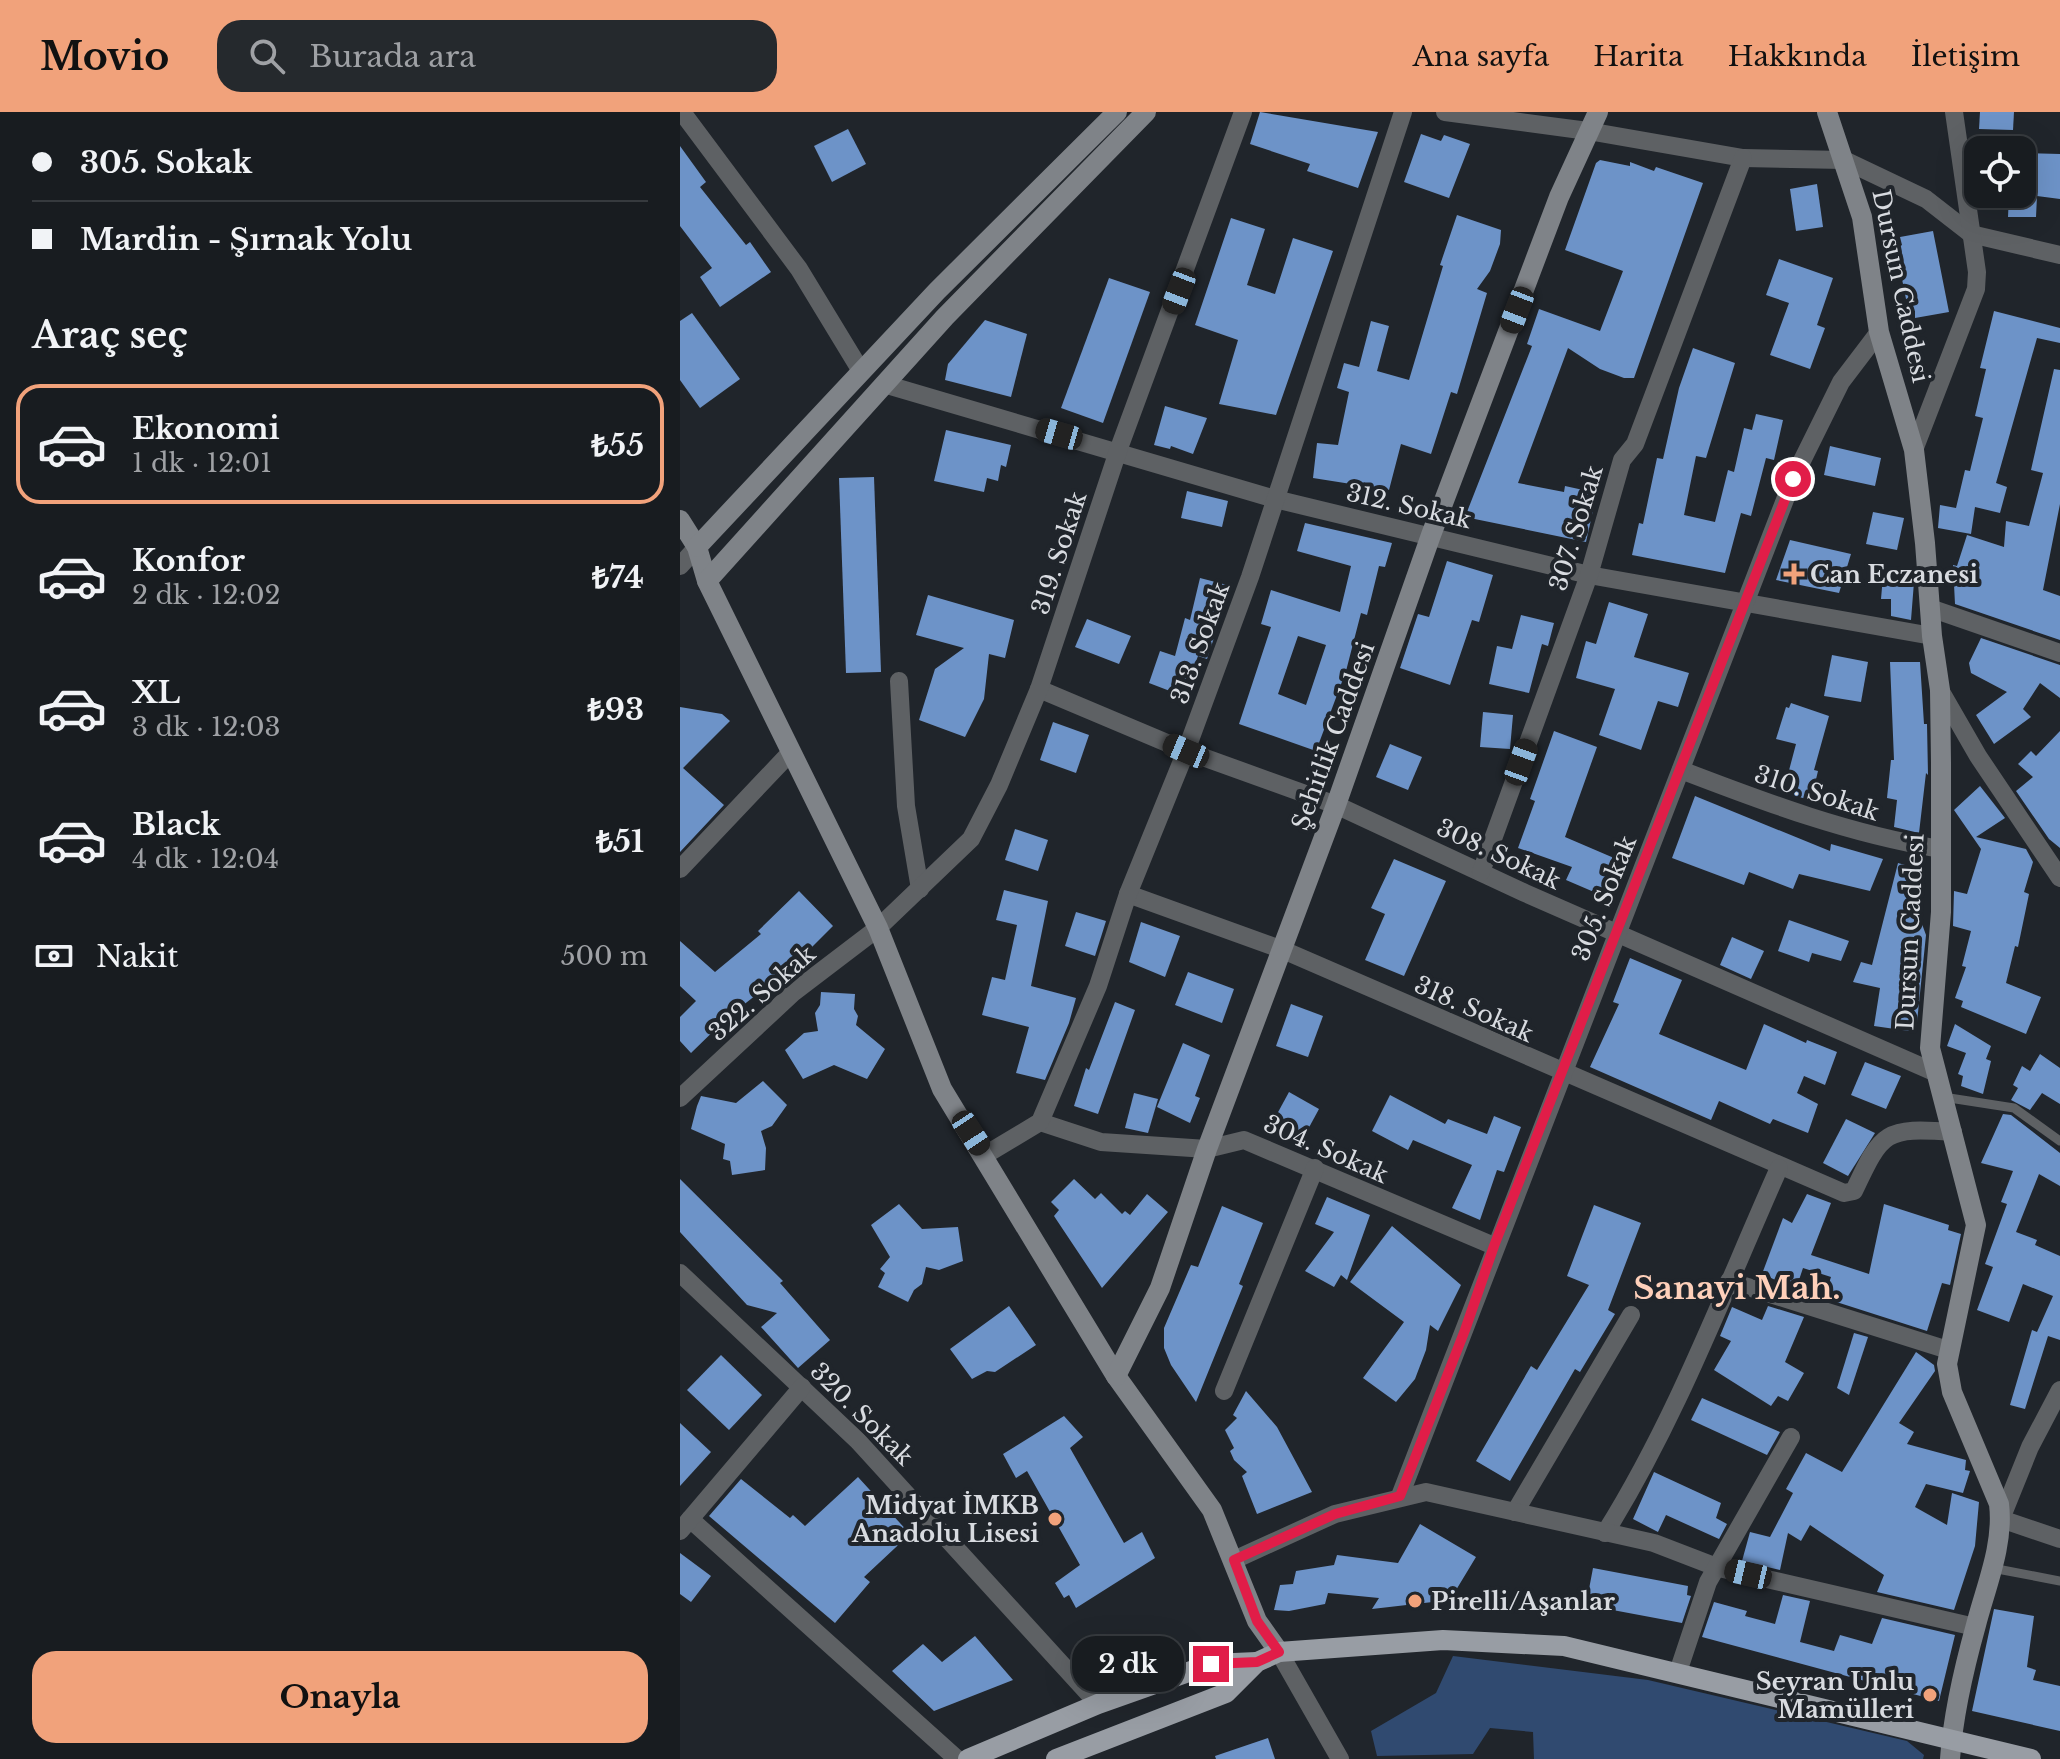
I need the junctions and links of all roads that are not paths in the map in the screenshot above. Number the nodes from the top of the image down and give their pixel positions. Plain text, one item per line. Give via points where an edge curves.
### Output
1 (682, 112) edge
2 (1117, 112) edge
3 (1146, 112) edge
4 (1243, 112) edge
5 (1403, 112) edge
6 (1445, 112) edge
7 (1598, 112) edge
8 (1827, 112) edge
9 (1954, 112) edge
10 (1588, 131) junction
11 (1743, 158) junction
12 (1844, 160) junction
13 (1971, 234) junction
14 (2060, 255) edge
15 (1879, 332) junction
16 (861, 371) junction
17 (884, 384) junction
18 (1914, 450) junction
19 (1118, 451) junction
20 (1275, 499) junction
21 (680, 520) edge
22 (1431, 535) junction
23 (697, 547) junction
24 (680, 566) edge
25 (1589, 575) junction
26 (707, 581) junction
27 (1747, 606) junction
28 (1930, 608) junction
29 (1932, 636) junction
30 (2060, 653) edge
31 (899, 681) dead end
32 (1039, 689) junction
33 (1940, 690) junction
34 (1186, 751) junction
35 (790, 753) junction
36 (1681, 770) junction
37 (1336, 805) junction
38 (1941, 849) junction
39 (680, 869) edge
40 (1481, 872) junction
41 (2060, 878) edge
42 (920, 889) junction
43 (1128, 894) junction
44 (878, 928) junction
45 (1615, 932) junction
46 (1283, 950) junction
47 (1934, 1072) junction
48 (1562, 1074) junction
49 (1941, 1096) junction
50 (680, 1098) edge
51 (1040, 1122) junction
52 (1953, 1132) junction
53 (2060, 1141) edge
54 (1207, 1149) junction
55 (985, 1155) junction
56 (1315, 1168) junction
57 (1779, 1168) junction
58 (1494, 1246) junction
59 (680, 1273) edge
60 (1729, 1281) junction
61 (1631, 1315) dead end
62 (1948, 1350) junction
63 (1116, 1376) junction
64 (802, 1387) junction
65 (2060, 1390) edge
66 (1224, 1391) dead end
67 (1791, 1437) dead end
68 (1400, 1496) junction
69 (1515, 1512) junction
70 (2001, 1519) junction
71 (685, 1525) edge
72 (1605, 1533) junction
73 (2060, 1539) edge
74 (1234, 1560) junction
75 (1719, 1568) junction
76 (1992, 1568) junction
77 (2060, 1581) edge
78 (1975, 1627) junction
79 (1279, 1652) junction
80 (1257, 1662) junction
81 (1678, 1672) junction
82 (1098, 1704) junction
83 (1950, 1750) edge
84 (957, 1759) edge
85 (968, 1759) edge
86 (1056, 1759) edge
87 (1340, 1759) edge
88 (2031, 1759) edge

1 - 16 street via 799,269
2 - 16 street
3 - 17 street
4 - 19 street, 319. Sokak
5 - 20 street, 313. Sokak
6 - 10 street
7 - 10 street, Şehitlik Caddesi
8 - 12 street, Dursun Caddesi
9 - 13 street
10 - 11 street
10 - 22 street, Şehitlik Caddesi
11 - 12 street
11 - 25 street, 307. Sokak via 1635,444 1622,460
12 - 13 street via 1926,199
12 - 15 street, Dursun Caddesi via 1862,217
13 - 14 street
13 - 18 street via 1976,289
15 - 18 street, Dursun Caddesi
15 - 27 street, 305. Sokak via 1841,382 1793,479
16 - 23 street
17 - 19 street, 312. Sokak
17 - 26 street
18 - 28 street, Dursun Caddesi
19 - 20 street, 312. Sokak
19 - 32 street, 319. Sokak
20 - 22 street, 312. Sokak
20 - 34 street, 313. Sokak
21 - 23 street
22 - 25 street, 312. Sokak
22 - 37 street, Şehitlik Caddesi
23 - 24 street
23 - 26 street
25 - 27 street, 312. Sokak
25 - 40 street, 307. Sokak
26 - 35 street
27 - 29 street, 312. Sokak
27 - 36 street, 305. Sokak
28 - 29 street, Dursun Caddesi
28 - 30 street
29 - 33 street, Dursun Caddesi
31 - 42 street via 906,806
32 - 34 street, 308. Sokak
32 - 42 street, 319. Sokak via 971,839
33 - 38 street, Dursun Caddesi
33 - 41 street
34 - 37 street, 308. Sokak
34 - 43 street, 313. Sokak
35 - 39 street
35 - 44 street
36 - 38 street, 310. Sokak via 1825,824
36 - 45 street, 305. Sokak
37 - 40 street, 308. Sokak
37 - 46 street, Şehitlik Caddesi
38 - 47 street, Dursun Caddesi via 1941,912 1930,1019
40 - 45 street, 308. Sokak
42 - 44 street, 319. Sokak
43 - 46 street, 318. Sokak
43 - 51 street, 313. Sokak via 1098,986
44 - 50 street, 322. Sokak via 794,992
44 - 55 street via 942,1089
45 - 47 street, 308. Sokak
45 - 48 street, 305. Sokak
46 - 48 street, 318. Sokak
46 - 54 street, Şehitlik Caddesi
47 - 49 street, Dursun Caddesi
48 - 57 street, 318. Sokak
48 - 58 street, 305. Sokak
49 - 52 street, Dursun Caddesi
49 - 53 lane via 2014,1108
51 - 54 street, 304. Sokak via 1101,1142
51 - 55 street
52 - 57 street, 318. Sokak via 1903,1131 1884,1138 1849,1194
52 - 62 street, Dursun Caddesi via 1976,1225
54 - 56 street, 304. Sokak via 1244,1140
54 - 63 street, Şehitlik Caddesi via 1160,1288
55 - 63 street
56 - 58 street, 304. Sokak
56 - 66 street
57 - 60 street
58 - 68 street, 305. Sokak
59 - 64 street, 320. Sokak
60 - 62 street
60 - 72 street via 1660,1437
61 - 69 street
62 - 70 street, Dursun Caddesi via 1952,1392
63 - 74 street via 1212,1510
64 - 71 street
64 - 82 street, 320. Sokak via 858,1441
65 - 70 street
67 - 75 street
68 - 69 street via 1426,1492
68 - 74 street via 1335,1514
69 - 72 street
70 - 73 street
70 - 76 street, Dursun Caddesi
71 - 84 street
72 - 75 street via 1654,1543
74 - 79 street via 1257,1621
75 - 78 street
75 - 81 street via 1708,1582
76 - 77 lane
76 - 78 street, Dursun Caddesi
78 - 83 street, Dursun Caddesi
79 - 80 main road
79 - 81 main road via 1473,1641 1564,1646
79 - 87 street
80 - 82 main road via 1211,1664
80 - 86 main road via 1226,1693
81 - 83 main road
82 - 85 main road
83 - 88 main road

